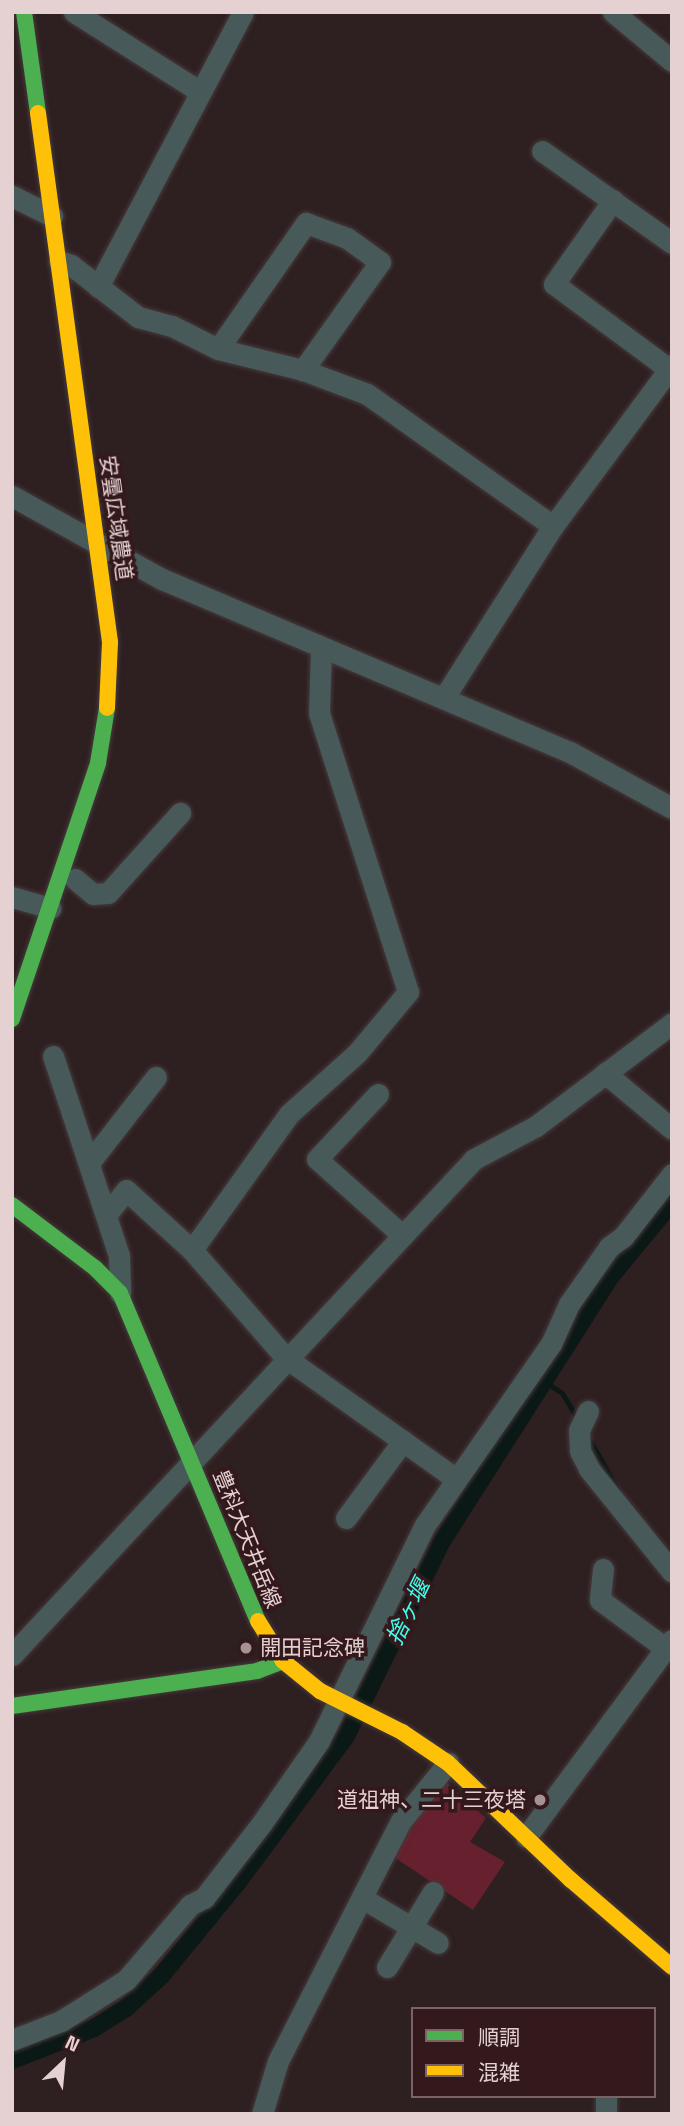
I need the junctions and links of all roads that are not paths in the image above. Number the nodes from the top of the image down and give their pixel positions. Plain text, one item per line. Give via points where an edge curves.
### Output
1 (24, 12) edge
2 (74, 12) edge
3 (243, 12) edge
4 (613, 12) edge
5 (672, 61) edge
6 (199, 91) junction
7 (542, 151) dead end
8 (12, 196) edge
9 (613, 200) junction
10 (52, 216) junction
11 (672, 243) edge
12 (59, 261) junction
13 (98, 287) junction
14 (218, 349) junction
15 (670, 367) edge
16 (303, 370) junction
17 (12, 496) edge
18 (553, 526) junction
19 (100, 547) junction
20 (321, 650) junction
21 (445, 696) junction
22 (672, 808) edge
23 (180, 813) dead end
24 (75, 878) dead end
25 (12, 897) edge
26 (50, 908) junction
27 (12, 1018) edge
28 (672, 1024) edge
29 (53, 1056) dead end
30 (605, 1073) junction
31 (156, 1077) dead end
32 (378, 1094) dead end
33 (672, 1129) edge
34 (89, 1163) junction
35 (672, 1174) edge
36 (12, 1205) edge
37 (106, 1215) junction
38 (402, 1235) junction
39 (192, 1250) junction
40 (120, 1293) junction
41 (286, 1358) junction
42 (588, 1411) dead end
43 (403, 1441) junction
44 (191, 1460) junction
45 (456, 1479) junction
46 (346, 1518) dead end
47 (603, 1569) dead end
48 (672, 1572) edge
49 (669, 1644) edge
50 (12, 1655) edge
51 (283, 1661) junction
52 (343, 1702) junction
53 (12, 1706) edge
54 (448, 1763) junction
55 (526, 1837) junction
56 (433, 1892) dead end
57 (362, 1898) junction
58 (411, 1927) junction
59 (438, 1943) dead end
60 (387, 1967) dead end
61 (672, 1967) edge
62 (12, 2040) edge
63 (262, 2114) edge

1 - 10 street, 安曇広域農道
2 - 6 street
3 - 6 street
4 - 5 street
6 - 13 street
7 - 9 street
8 - 10 street
9 - 11 street
9 - 15 street via 554,284
10 - 12 street, 安曇広域農道
12 - 13 street
12 - 19 street, 安曇広域農道
13 - 14 street via 138,317 172,326
14 - 16 street
14 - 16 street via 306,223 347,238 380,262
15 - 18 street
16 - 18 street via 367,394
17 - 19 street
18 - 21 street
19 - 20 street
19 - 26 street, 安曇広域農道 via 110,642 108,704 98,763
20 - 21 street
20 - 39 street via 319,713 408,992 357,1053 289,1114
21 - 22 street via 570,752
23 - 24 street via 108,893 93,894
25 - 26 street
26 - 27 street, 安曇広域農道
28 - 30 street
29 - 34 street
30 - 33 street
30 - 38 street via 536,1126 474,1158
31 - 34 street
32 - 38 street via 317,1159
34 - 37 street
35 - 45 street via 569,1304 551,1344
36 - 40 street, 豊科大天井岳線 via 95,1268
37 - 39 street via 126,1190
37 - 40 street via 119,1256
38 - 41 street
39 - 41 street
40 - 44 street, 豊科大天井岳線
41 - 43 street
41 - 44 street
42 - 48 street via 579,1430 580,1451 589,1469
43 - 45 street
43 - 46 street
44 - 50 street
44 - 51 street, 豊科大天井岳線 via 259,1624
45 - 52 street via 425,1525
47 - 49 street via 600,1600
49 - 55 street
51 - 52 street, 豊科大天井岳線 via 299,1678
51 - 53 street via 257,1671
52 - 54 street, 豊科大天井岳線
52 - 62 street via 204,1898 190,1905 126,1980 61,2021
54 - 55 street, 豊科大天井岳線
54 - 57 street via 401,1821
55 - 61 street, 豊科大天井岳線
56 - 58 street
57 - 58 street
57 - 63 street via 278,2061
58 - 59 street
58 - 60 street

